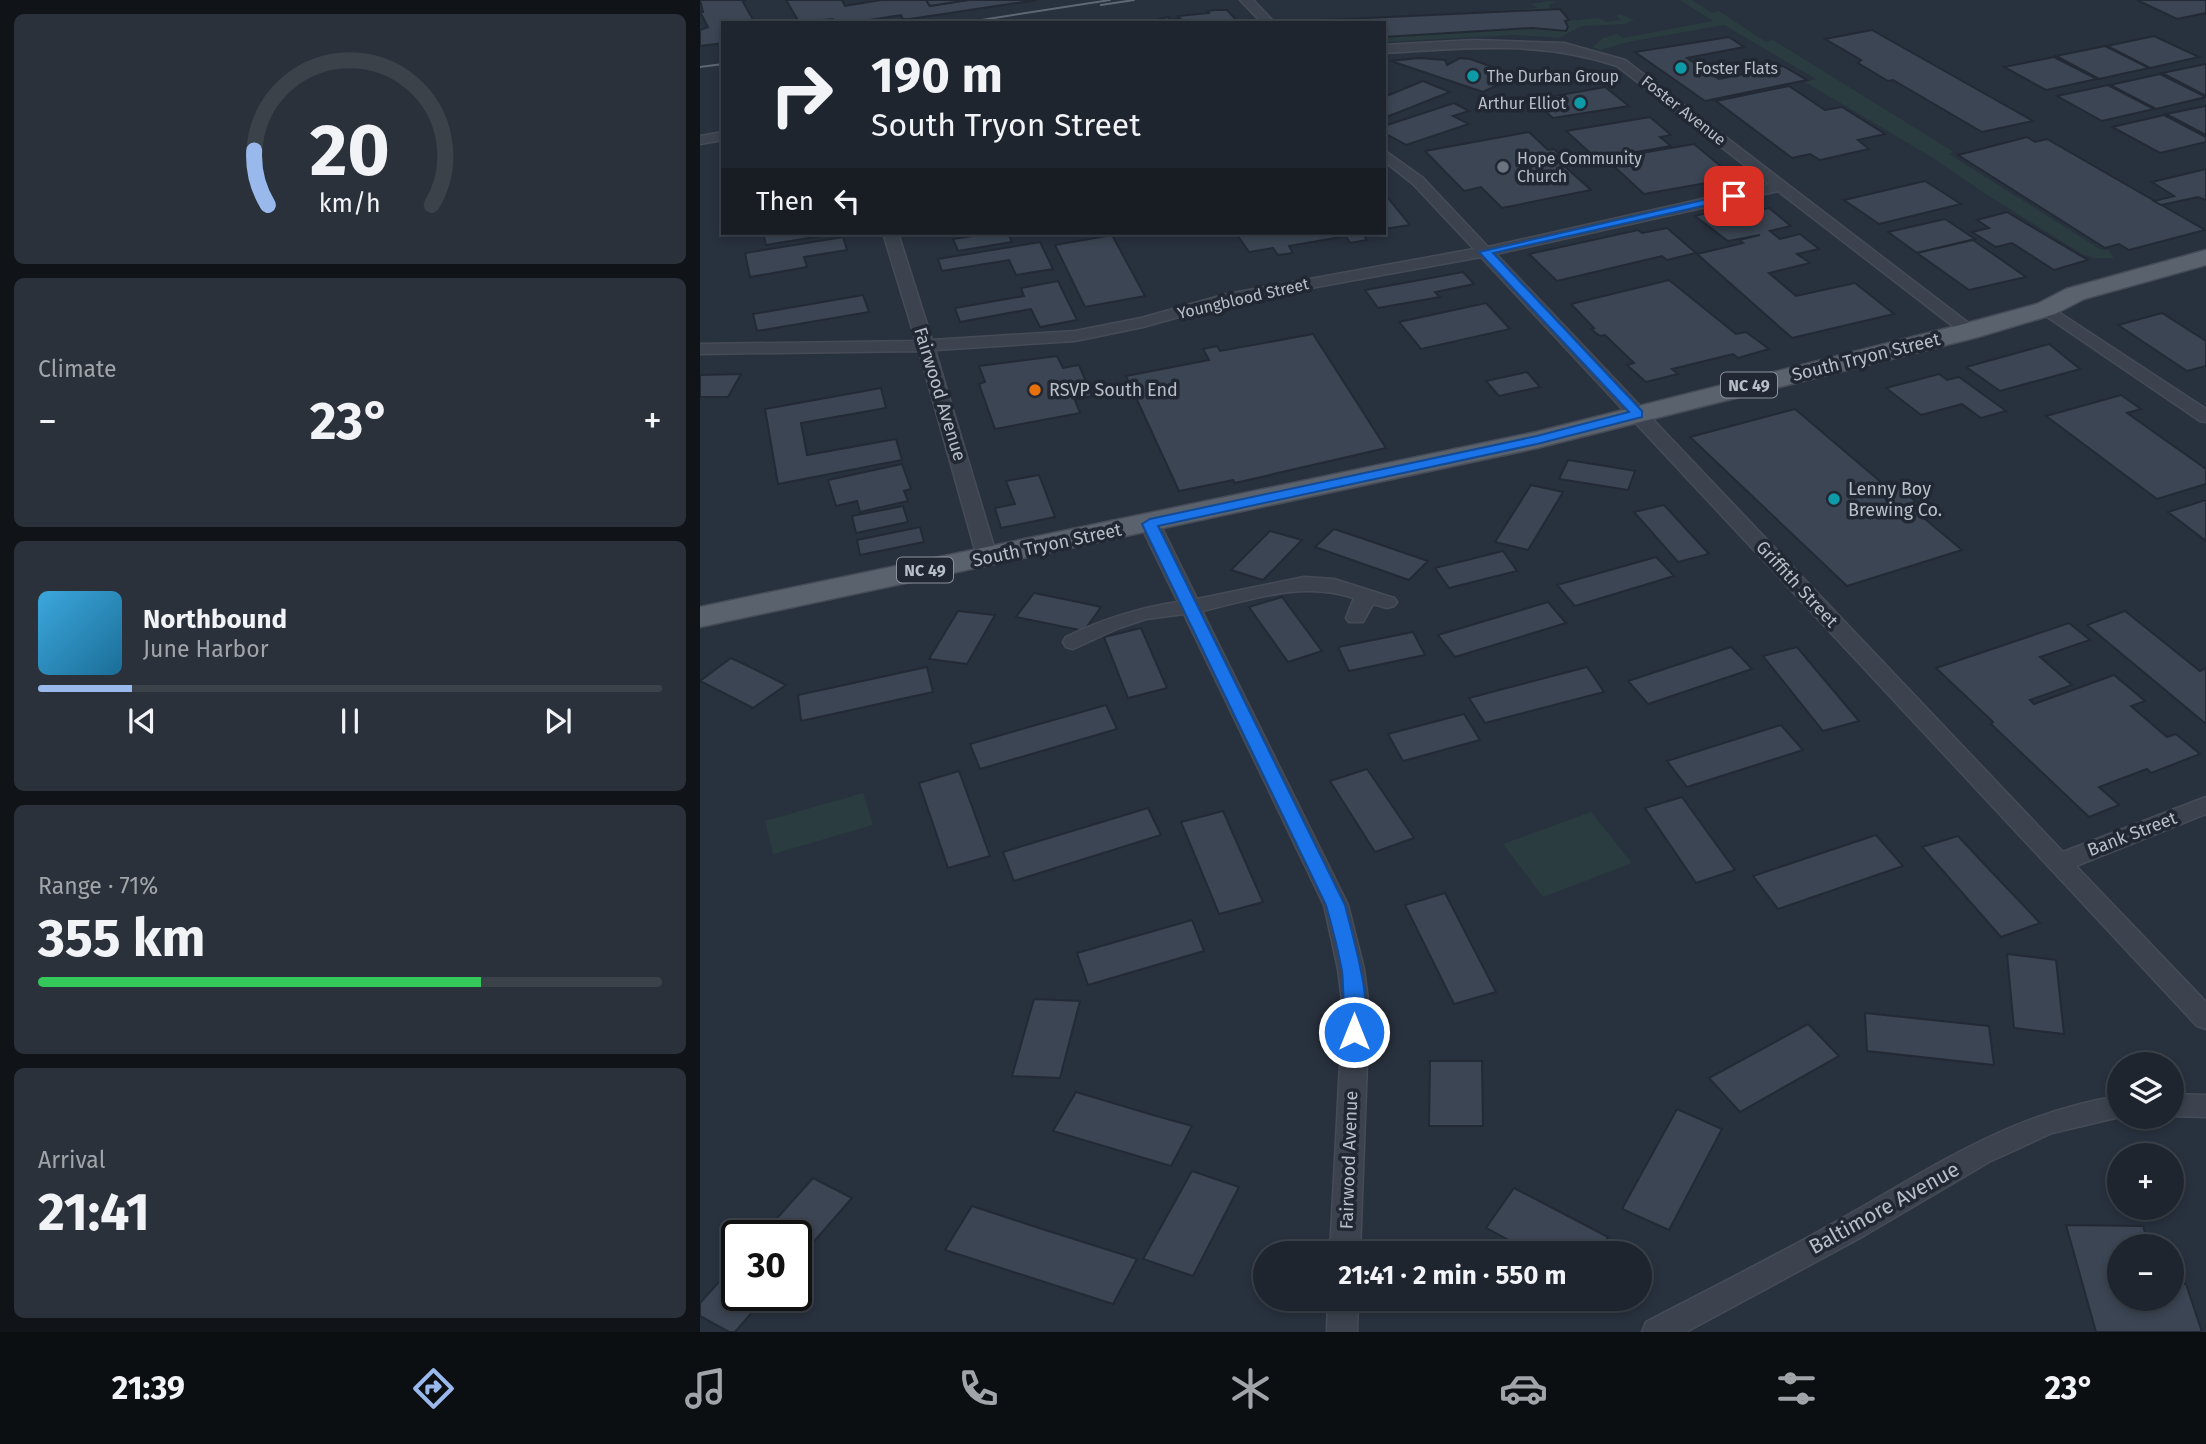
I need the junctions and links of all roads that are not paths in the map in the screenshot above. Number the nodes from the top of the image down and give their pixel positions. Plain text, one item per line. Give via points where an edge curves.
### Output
1 (1246, 0) edge
2 (1267, 21) edge
3 (1386, 48) edge
4 (721, 136) edge
5 (700, 140) edge
6 (1386, 156) edge
7 (1780, 186) junction
8 (891, 235) edge
9 (1485, 252) junction
10 (2206, 257) edge
11 (2206, 277) edge
12 (2046, 309) junction
13 (1969, 331) junction
14 (925, 346) junction
15 (700, 349) edge
16 (1638, 414) junction
17 (2206, 417) edge
18 (1150, 524) junction
19 (987, 557) junction
20 (1362, 593) junction
21 (1387, 602) dead end
22 (1190, 607) junction
23 (700, 617) edge
24 (1356, 618) dead end
25 (1073, 642) dead end
26 (2206, 805) edge
27 (2059, 863) junction
28 (2206, 1019) edge
29 (2184, 1105) edge
30 (2206, 1106) edge
31 (2107, 1109) edge
32 (1346, 1241) edge
33 (1343, 1311) edge
34 (1342, 1332) edge
35 (1657, 1332) edge

1 - 2 street
3 - 7 street, Foster Avenue via 1531,43 1609,58 1633,70
4 - 5 street
6 - 9 street, Griffith Street via 1418,181
7 - 9 street, Youngblood Street
7 - 13 street, Foster Avenue
8 - 14 street, Fairwood Avenue
9 - 14 street, Youngblood Street via 1227,299 1105,331 1043,340
9 - 16 street, Griffith Street
10 - 12 main road, South Tryon Street / NC 49 via 2074,294
11 - 12 main road, South Tryon Street / NC 49 via 2092,308
12 - 13 main road, South Tryon Street / NC 49
12 - 17 street
13 - 16 main road, South Tryon Street / NC 49
14 - 15 street, Youngblood Street
14 - 19 street, Fairwood Avenue
16 - 18 main road, South Tryon Street / NC 49
16 - 27 street, Griffith Street
18 - 19 main road, South Tryon Street / NC 49
18 - 22 street, Fairwood Avenue
19 - 23 main road, South Tryon Street / NC 49
20 - 21 street
20 - 22 street via 1334,584 1304,583
20 - 24 street via 1365,600
22 - 25 street via 1144,613
22 - 32 street, Fairwood Avenue via 1336,905 1356,1008
26 - 27 street, Bank Street
27 - 28 street, Griffith Street
29 - 30 street
31 - 35 street, Baltimore Avenue via 2018,1133
33 - 34 street

